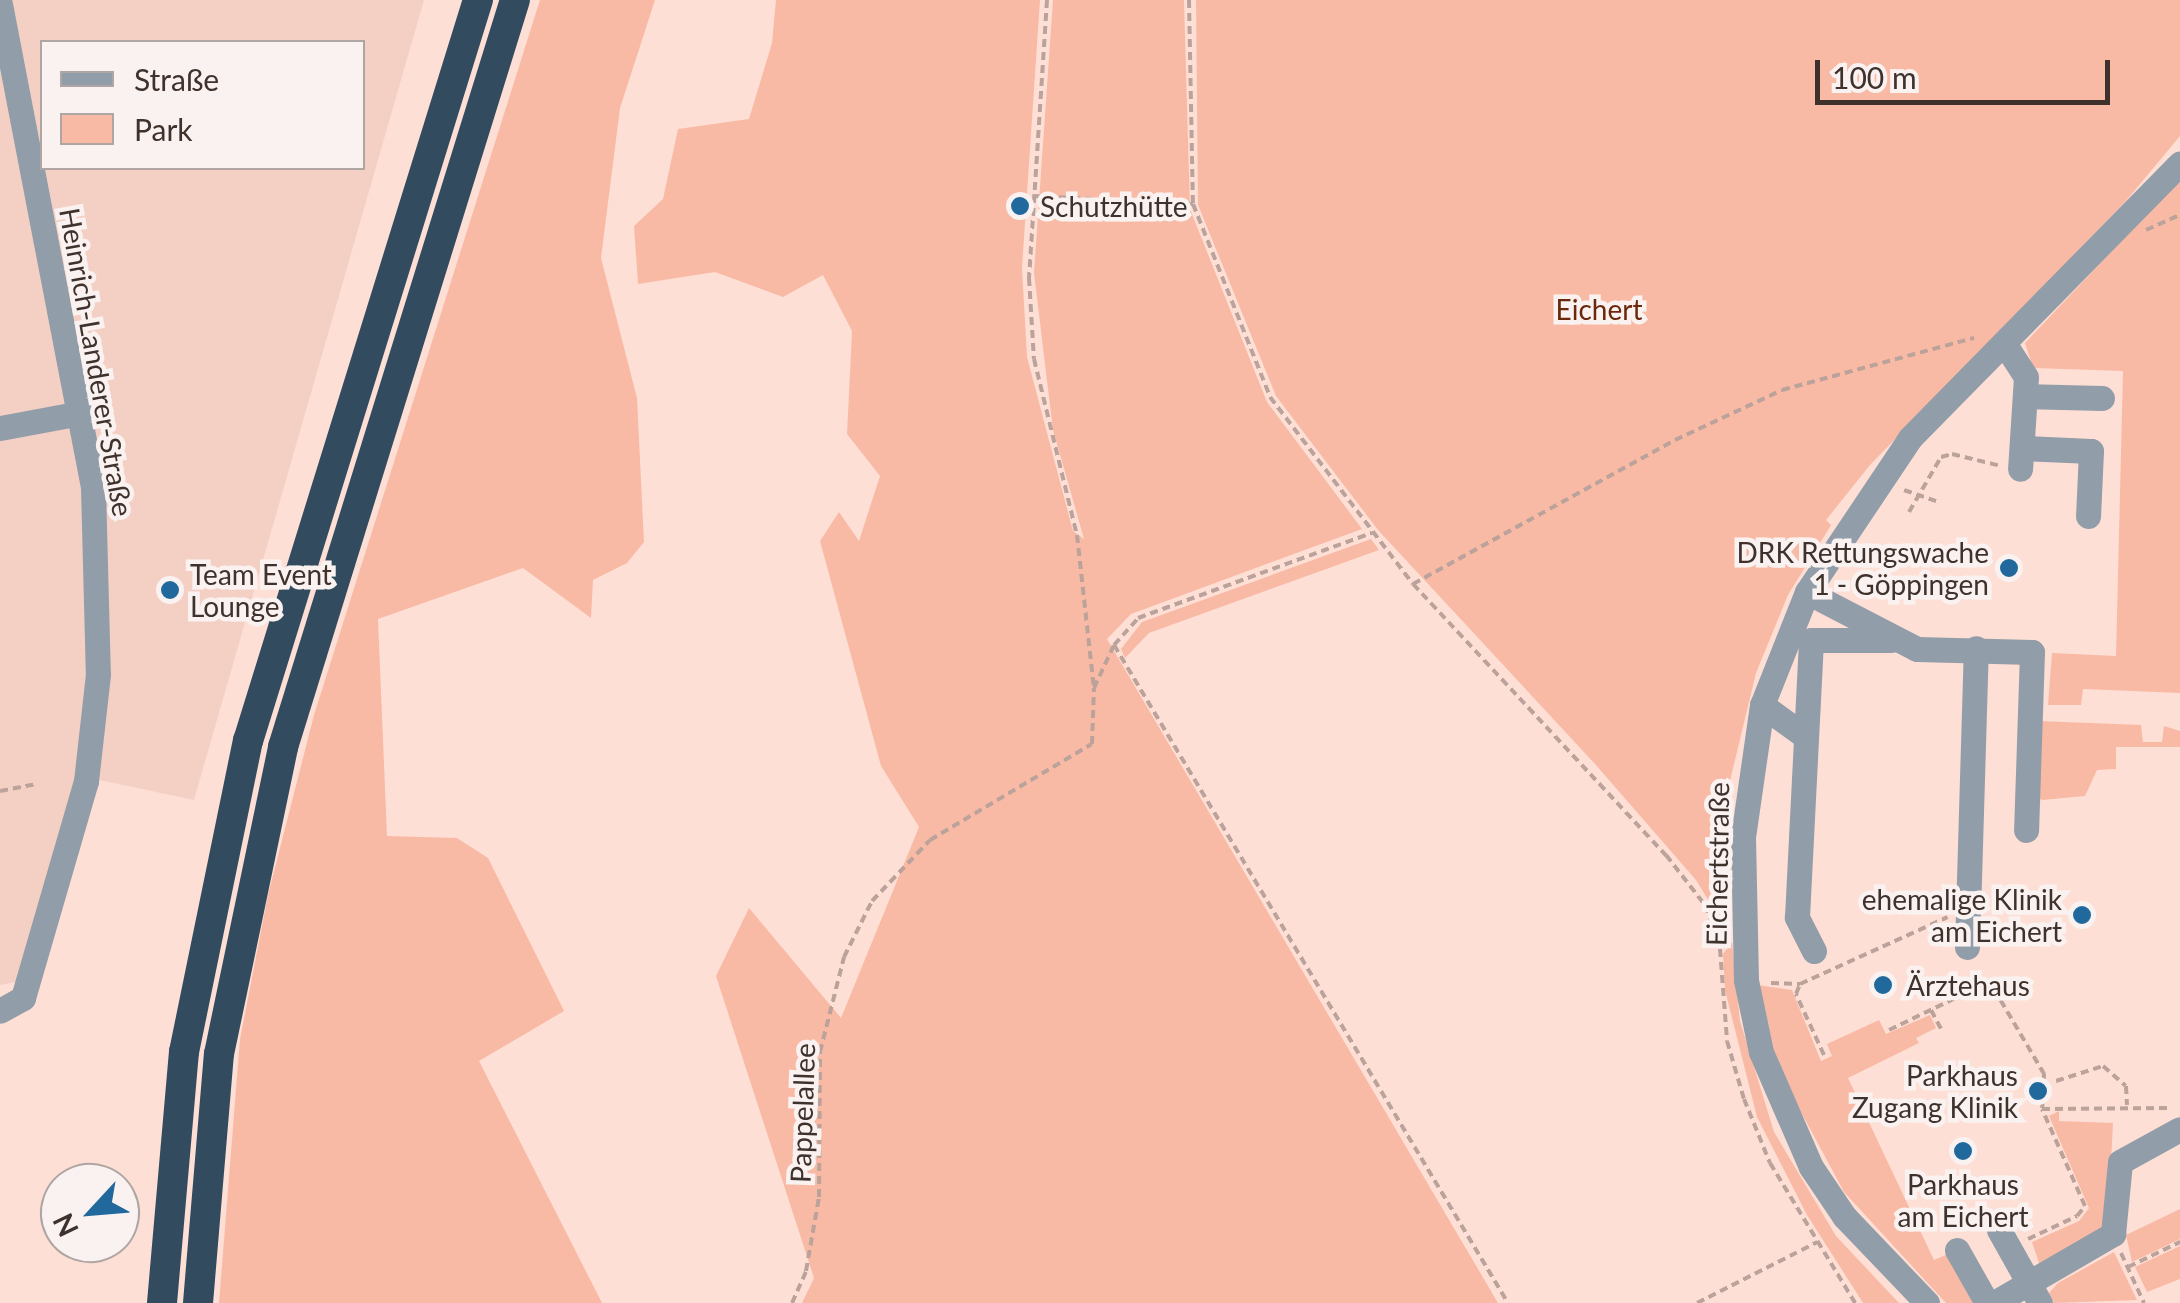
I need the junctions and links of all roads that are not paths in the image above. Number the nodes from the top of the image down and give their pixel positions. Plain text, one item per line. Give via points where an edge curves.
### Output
1 (478, 0) edge
2 (514, 0) edge
3 (0, 4) edge
4 (2180, 163) edge
5 (2004, 343) junction
6 (2025, 396) junction
7 (2102, 398) dead end
8 (80, 413) junction
9 (0, 428) edge
10 (2088, 516) dead end
11 (1807, 592) junction
12 (1891, 640) junction
13 (1976, 648) junction
14 (1762, 705) junction
15 (1806, 737) junction
16 (2026, 830) dead end
17 (1967, 947) dead end
18 (1814, 951) dead end
19 (0, 1011) edge
20 (2180, 1129) edge
21 (2009, 1237) road end
22 (1956, 1250) dead end
23 (2034, 1295) edge
24 (162, 1303) edge
25 (198, 1303) edge
26 (1927, 1303) edge
27 (1990, 1303) edge

1 - 24 highway via 248,741 184,1052
2 - 25 highway via 283,747 222,1037
3 - 8 street, Heinrich-Landerer-Straße
4 - 5 street, Eichertstraße
5 - 6 street via 2026,377
5 - 11 street, Eichertstraße via 1886,471
6 - 7 street
6 - 10 street via 2022,459 2091,451
8 - 9 street
8 - 19 street, Heinrich-Landerer-Straße via 97,568 98,674 86,780 24,998
11 - 12 street
11 - 14 street, Eichertstraße
12 - 13 street via 1917,648
12 - 15 street via 1811,640
13 - 16 street via 2032,652
13 - 17 street
14 - 15 street
14 - 26 street, Eichertstraße via 1742,837 1746,980 1760,1052 1811,1168 1844,1216
15 - 18 street via 1797,917
20 - 23 street via 2120,1162 2113,1234
21 - 23 street
22 - 27 street
23 - 27 street

